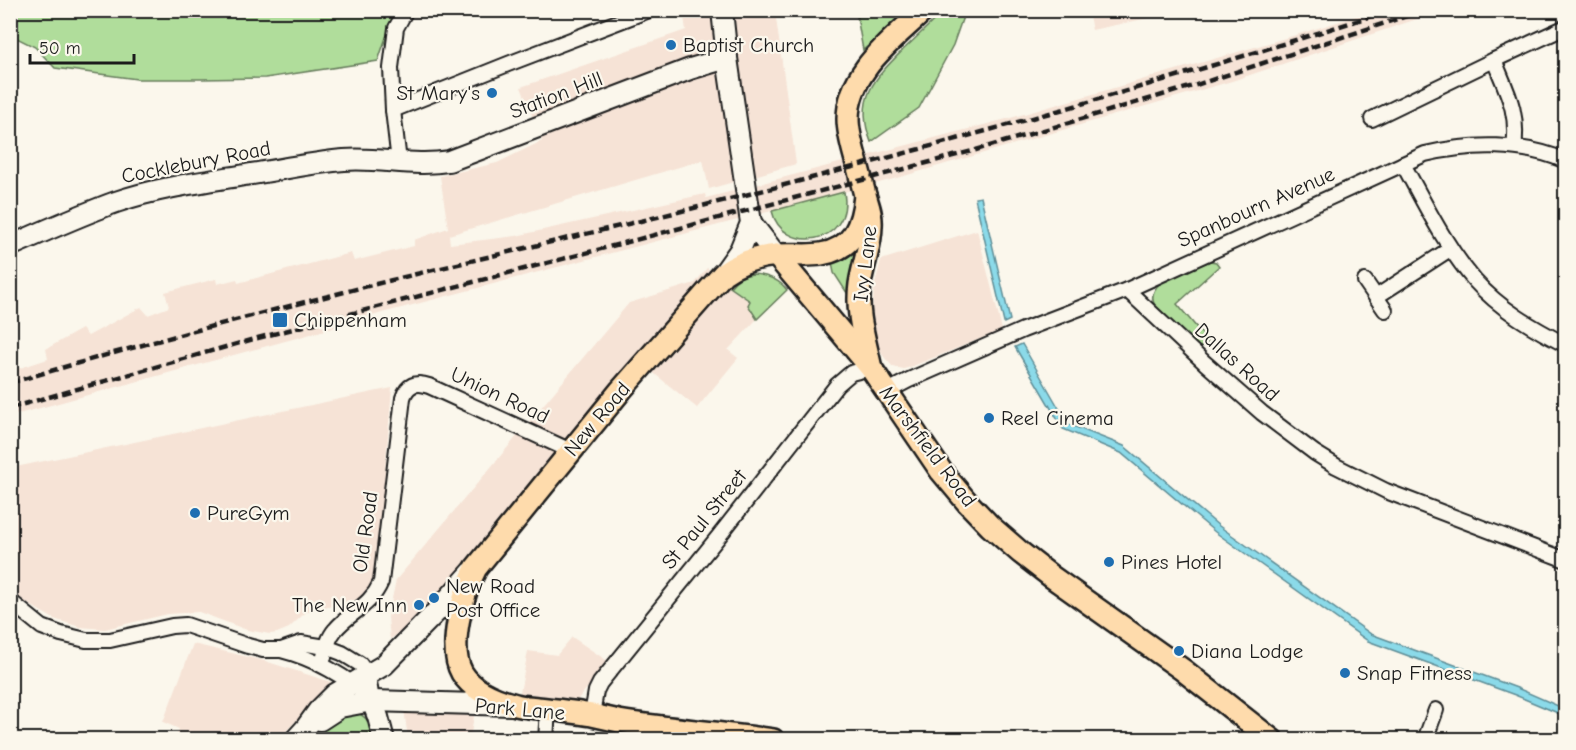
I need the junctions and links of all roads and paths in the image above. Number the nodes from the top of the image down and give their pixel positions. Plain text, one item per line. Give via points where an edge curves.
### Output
1 (406, 10) edge
2 (649, 10) edge
3 (722, 10) edge
4 (924, 10) edge
5 (1566, 27) edge
6 (727, 58) junction
7 (1494, 60) junction
8 (393, 110) junction
9 (1372, 119) dead end
10 (1515, 147) junction
11 (1566, 161) edge
12 (399, 162) junction
13 (1403, 164) junction
14 (865, 196) junction
15 (751, 223) junction
16 (10, 246) edge
17 (1450, 249) junction
18 (781, 262) junction
19 (723, 274) junction
20 (1365, 281) dead end
21 (1127, 290) junction
22 (1376, 297) junction
23 (1385, 310) dead end
24 (1566, 345) edge
25 (871, 368) junction
26 (410, 386) joint
27 (886, 392) junction
28 (571, 451) junction
29 (1566, 560) edge
30 (476, 568) junction
31 (10, 601) edge
32 (326, 647) junction
33 (281, 650) junction
34 (322, 665) junction
35 (360, 680) junction
36 (372, 701) junction
37 (516, 705) junction
38 (548, 709) junction
39 (1436, 710) dead end
40 (592, 715) junction
41 (1255, 731) edge
42 (300, 734) edge
43 (384, 740) edge
44 (546, 740) edge
45 (773, 740) edge
46 (1272, 740) edge
47 (1425, 740) edge

1 - 8 street via 396,28 391,68
2 - 8 street
3 - 6 street
4 - 14 main road, Ivy Lane via 867,65 851,94 850,133
5 - 7 street
6 - 12 street, Station Hill via 458,158 428,164
6 - 15 street
7 - 9 street via 1420,102
7 - 10 street via 1513,110
8 - 12 street
10 - 11 street, Spanbourn Avenue
10 - 13 street, Spanbourn Avenue via 1435,152
12 - 16 street, Cocklebury Road via 343,160 153,191 82,215
13 - 17 street
13 - 21 street, Spanbourn Avenue
14 - 18 main road, Ivy Lane via 860,224 842,246
14 - 25 main road, Ivy Lane via 872,226 859,307
15 - 18 street, Marshfield Road
15 - 19 street, New Road via 740,250
17 - 22 street
17 - 24 street via 1495,300
18 - 19 main road, New Road via 743,262
18 - 25 main road, Marshfield Road
19 - 28 main road, New Road
20 - 22 street
21 - 27 street via 1023,330
21 - 29 street, Dallas Road via 1262,413 1336,466 1386,491
22 - 23 street
25 - 27 main road, Marshfield Road
25 - 40 street, St Paul Street via 851,373 837,385 600,683
26 - 28 street, Union Road via 422,383
26 - 32 street, Old Road via 403,398 381,582 371,599 336,629
27 - 41 main road, Marshfield Road via 946,477 998,533 1052,577 1183,670
28 - 30 main road, New Road
30 - 35 street, New Road via 384,665
30 - 37 main road, New Road via 464,596 459,622 458,662 462,673 479,690
31 - 33 street via 42,627 73,638 110,640 186,625 256,648
32 - 33 street via 301,643
32 - 34 street, Old Road
32 - 35 street via 360,664
33 - 34 street
34 - 35 street
35 - 36 street
35 - 42 street, New Road via 326,702
36 - 37 street, Park Lane
36 - 42 street, Park Lane via 340,707
36 - 43 street
37 - 38 main road, Park Lane
38 - 40 main road, Park Lane
38 - 44 street
39 - 47 street
40 - 45 main road, Park Lane
41 - 46 main road, Marshfield Road

